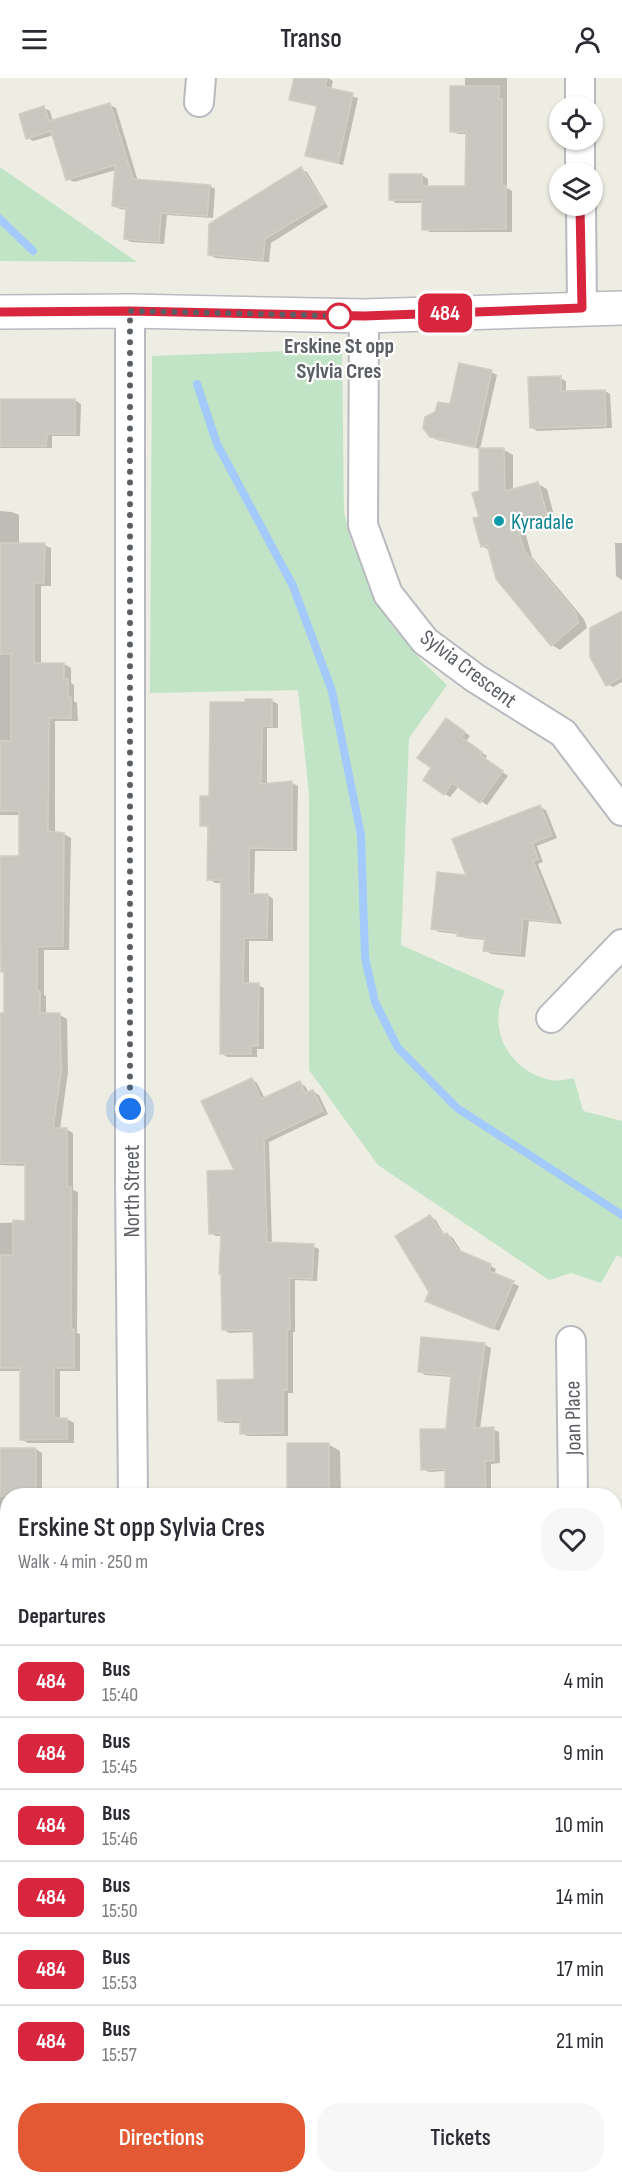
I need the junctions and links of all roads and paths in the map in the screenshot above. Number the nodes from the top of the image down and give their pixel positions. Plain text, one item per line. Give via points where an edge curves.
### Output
1 (579, 78) edge
2 (580, 96) edge
3 (580, 216) edge
4 (582, 308) junction
5 (622, 308) edge
6 (130, 311) junction
7 (0, 312) edge
8 (364, 316) junction
9 (622, 811) edge
10 (622, 944) edge
11 (551, 1018) dead end
12 (571, 1341) dead end
13 (133, 1488) edge
14 (573, 1488) edge

1 - 2 street
3 - 4 street
4 - 5 street
4 - 8 street
6 - 7 street
6 - 8 street
6 - 13 street, North Street
8 - 9 street, Sylvia Crescent via 363,525 388,594 425,641 474,678 563,733
10 - 11 street
12 - 14 street, Joan Place

